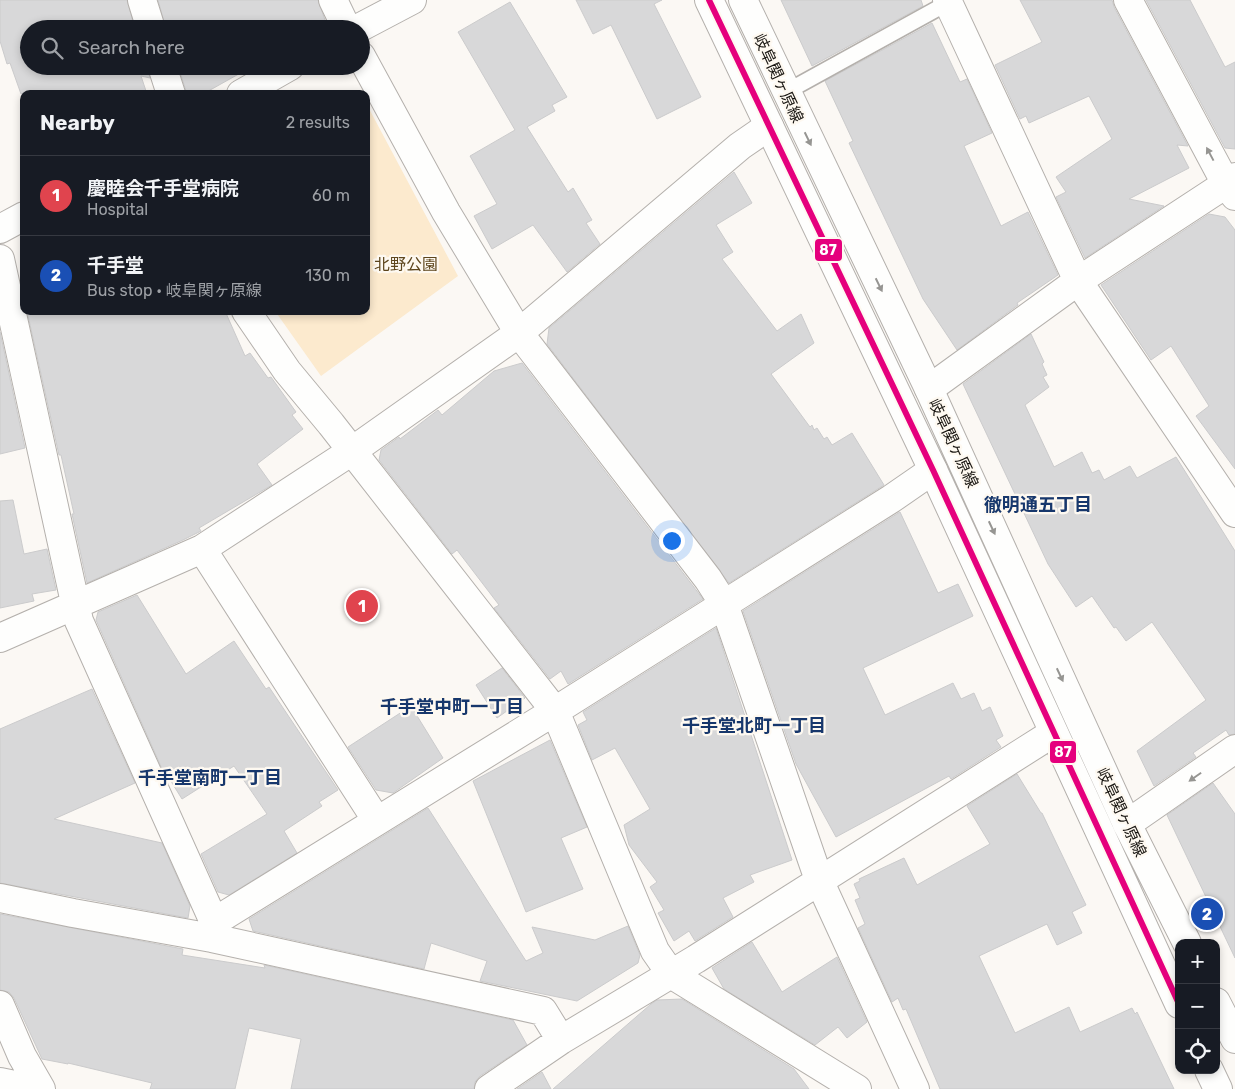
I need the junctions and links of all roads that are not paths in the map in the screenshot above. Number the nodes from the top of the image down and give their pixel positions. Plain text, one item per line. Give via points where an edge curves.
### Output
1 (142, 0) edge
2 (333, 0) edge
3 (412, 0) edge
4 (709, 0) edge
5 (742, 0) edge
6 (1128, 0) edge
7 (950, 1) edge
8 (148, 20) edge
9 (343, 20) edge
10 (370, 22) edge
11 (370, 73) edge
12 (165, 75) edge
13 (274, 75) edge
14 (170, 90) edge
15 (248, 90) edge
16 (786, 92) junction
17 (769, 126) junction
18 (1232, 186) edge
19 (20, 218) edge
20 (0, 229) edge
21 (0, 259) edge
22 (1078, 281) junction
23 (249, 315) edge
24 (519, 333) junction
25 (929, 389) junction
26 (352, 451) junction
27 (934, 470) junction
28 (1235, 513) edge
29 (202, 549) junction
30 (724, 604) junction
31 (75, 605) junction
32 (0, 638) edge
33 (555, 711) junction
34 (1054, 732) junction
35 (1235, 749) edge
36 (377, 821) junction
37 (1127, 824) junction
38 (820, 880) junction
39 (0, 898) edge
40 (213, 930) junction
41 (1185, 939) edge
42 (671, 974) junction
43 (1175, 995) edge
44 (0, 1005) edge
45 (1220, 1010) edge
46 (1235, 1039) edge
47 (561, 1040) junction
48 (1212, 1074) edge
49 (0, 1082) edge
50 (34, 1089) edge
51 (41, 1089) edge
52 (489, 1089) edge
53 (857, 1089) edge
54 (916, 1089) edge
55 (1218, 1089) edge

1 - 8 street
2 - 9 street
3 - 10 street
4 - 17 street, 岐阜関ヶ原線
5 - 16 street, 岐阜関ヶ原線
18 -> 6 street
7 - 16 lane
7 - 22 street
11 - 24 street via 446,212
12 - 14 street
13 - 15 street
16 -> 25 street, 岐阜関ヶ原線
17 - 24 street via 740,146
17 - 27 street, 岐阜関ヶ原線
18 - 22 street
19 - 20 street
21 - 31 street
22 - 25 street
22 - 28 street
23 - 26 street via 286,371
24 - 26 street
24 - 30 street
25 -> 37 street, 岐阜関ヶ原線
26 - 29 street
26 - 33 street
27 - 30 street
27 - 34 street, 岐阜関ヶ原線
29 - 31 street
29 - 36 street
30 - 33 street
30 - 38 street
31 - 32 street
31 - 40 street via 79,621
33 - 36 street
33 - 42 street via 655,952
34 - 38 street
34 - 43 street, 岐阜関ヶ原線
35 -> 37 street
36 - 40 street
37 - 41 street, 岐阜関ヶ原線
38 - 42 street
38 - 54 street
39 - 40 street via 73,913
40 - 47 street via 543,1011
42 - 47 street
42 - 53 street
44 - 51 street via 22,1056
45 - 46 street
47 - 52 street
48 - 55 street
49 - 50 street

